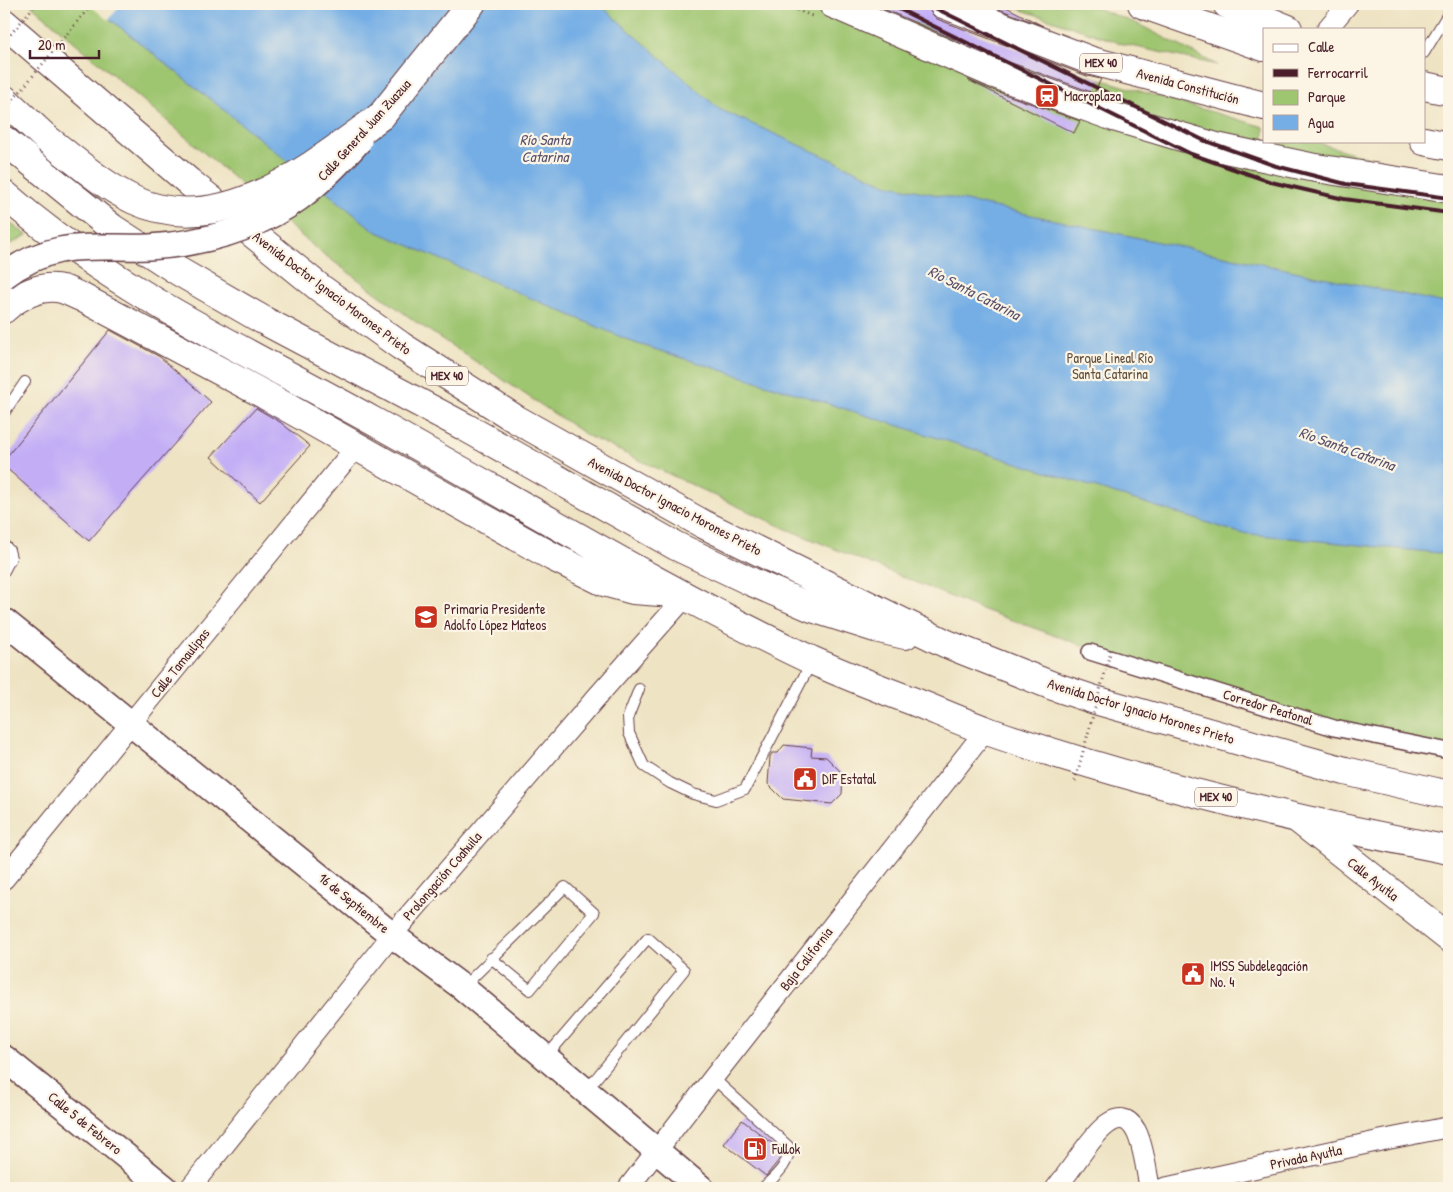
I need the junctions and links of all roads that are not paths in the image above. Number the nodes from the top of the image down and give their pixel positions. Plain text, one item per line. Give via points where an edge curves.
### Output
1 (472, 4) edge
2 (833, 4) edge
3 (943, 4) edge
4 (1142, 4) edge
5 (1227, 4) edge
6 (1348, 4) edge
7 (1449, 12) edge
8 (4, 23) edge
9 (1286, 28) edge
10 (1328, 28) edge
11 (1263, 47) edge
12 (1426, 50) edge
13 (1426, 86) edge
14 (1449, 91) edge
15 (4, 98) edge
16 (1263, 106) edge
17 (381, 116) junction
18 (4, 140) edge
19 (1426, 141) edge
20 (1449, 146) edge
21 (1449, 189) edge
22 (4, 194) edge
23 (4, 276) edge
24 (4, 309) edge
25 (25, 382) dead end
26 (4, 413) edge
27 (356, 446) junction
28 (4, 545) edge
29 (4, 571) edge
30 (683, 594) junction
31 (4, 621) edge
32 (947, 644) junction
33 (1090, 652) dead end
34 (813, 660) junction
35 (639, 689) dead end
36 (131, 723) junction
37 (986, 730) junction
38 (1449, 751) edge
39 (1449, 795) edge
40 (1298, 819) junction
41 (1449, 850) edge
42 (4, 879) edge
43 (392, 935) junction
44 (1449, 938) edge
45 (491, 958) junction
46 (462, 988) junction
47 (4, 1058) edge
48 (545, 1059) junction
49 (713, 1078) junction
50 (585, 1092) junction
51 (1449, 1127) edge
52 (657, 1152) junction
53 (165, 1188) edge
54 (190, 1188) edge
55 (628, 1188) edge
56 (701, 1188) edge
57 (763, 1188) edge
58 (1056, 1188) edge
59 (1150, 1188) edge
60 (1164, 1188) edge

1 - 17 main road, Calle General Juan Zuazua
2 - 21 main road via 992,73 1114,117 1216,146 1301,165
3 - 16 main road, Avenida Constitución / MEX 40 via 1092,61
4 - 11 main road
5 - 9 main road
6 - 10 street
7 - 12 lane
8 - 32 main road, Avenida Doctor Ignacio Morones Prieto / MEX 40 via 197,189 320,288 401,346 514,418 703,524
13 - 14 main road
15 - 17 main road, bridge via 47,139 111,187 160,209 186,212 215,210 271,188 307,168
17 - 23 street, Calle General Juan Zuazua, bridge via 327,175 299,198 240,229 178,244 71,247 42,254
18 - 32 main road via 112,228 178,271 676,546 812,608 875,628
19 - 20 main road
22 - 30 main road, MEX 40 via 82,256 165,307
24 - 27 main road via 23,295 52,288 63,290
25 - 26 lane
27 - 30 main road via 553,557 604,582 633,590
27 - 36 street, Calle Tamaulipas
28 - 29 lane via 11,558
30 - 34 main road, MEX 40
30 - 43 street, Prolongación Coahuila
31 - 36 street, 16 de Septiembre
32 - 39 main road, Avenida Doctor Ignacio Morones Prieto / MEX 40 via 1095,700 1345,771
33 - 38 street, Corredor Peatonal via 1334,728
34 - 35 lane via 744,789 716,800 670,783 644,766 629,733 628,717
34 - 37 main road, MEX 40
36 - 42 street, Calle Tamaulipas
36 - 43 street, 16 de Septiembre
37 - 40 main road, MEX 40 via 1147,780
37 - 49 street, Baja California
40 - 41 main road, MEX 40
40 - 44 main road, Calle Ayutla
43 - 46 street, 16 de Septiembre
43 - 54 street, Prolongación Coahuila
45 - 45 lane via 565,887 594,913 530,990
45 - 46 lane
46 - 48 street, 16 de Septiembre
47 - 53 street, Calle 5 de Febrero
48 - 50 street, 16 de Septiembre
48 - 50 lane via 648,938 684,970
49 - 52 street, Baja California
49 - 57 lane via 788,1146 786,1162
50 - 52 street, 16 de Septiembre
51 - 60 street, Privada Ayutla
52 - 55 street, Baja California
52 - 56 street, 16 de Septiembre
58 - 59 street via 1102,1128 1115,1119 1123,1120 1135,1130

